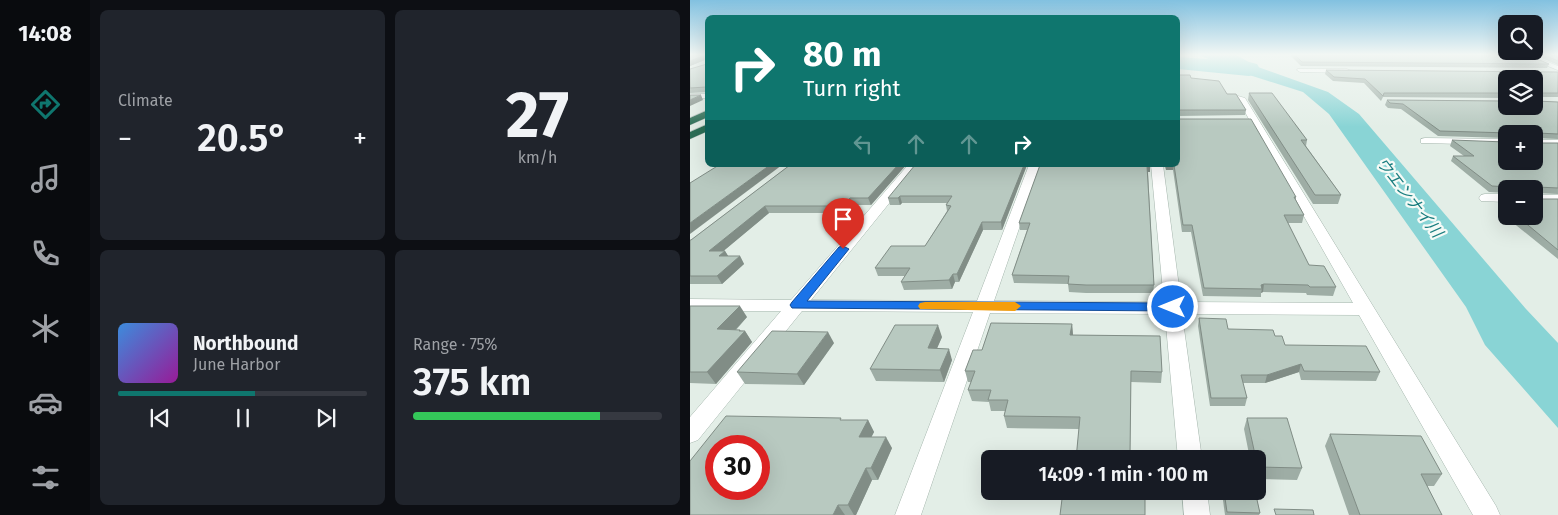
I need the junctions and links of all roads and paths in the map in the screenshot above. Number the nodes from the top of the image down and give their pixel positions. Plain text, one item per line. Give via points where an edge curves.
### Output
1 (690, 96) edge
2 (705, 96) edge
3 (1241, 98) edge
4 (705, 114) edge
5 (690, 122) edge
6 (705, 128) edge
7 (690, 136) edge
8 (1425, 141) dead end
9 (1498, 142) edge
10 (1543, 142) edge
11 (1558, 143) edge
12 (912, 167) edge
13 (1034, 167) edge
14 (1157, 167) edge
15 (1485, 198) dead end
16 (1498, 198) edge
17 (1543, 199) edge
18 (1558, 199) edge
19 (690, 305) edge
20 (796, 305) junction
21 (984, 306) junction
22 (1173, 307) junction
23 (1366, 309) junction
24 (690, 433) edge
25 (1189, 450) edge
26 (1195, 500) edge
27 (908, 515) edge
28 (1197, 515) edge
29 (1487, 515) edge

1 - 2 street
3 - 23 street via 1249,120
4 - 5 highway
6 - 7 highway
8 - 9 street
10 - 11 street
12 - 20 street
13 - 21 street
14 - 22 street
15 - 16 street
17 - 18 street
19 - 20 street
20 - 21 street
20 - 24 street
21 - 22 street
21 - 27 street
22 - 23 street
22 - 25 street
23 - 29 street
26 - 28 street

